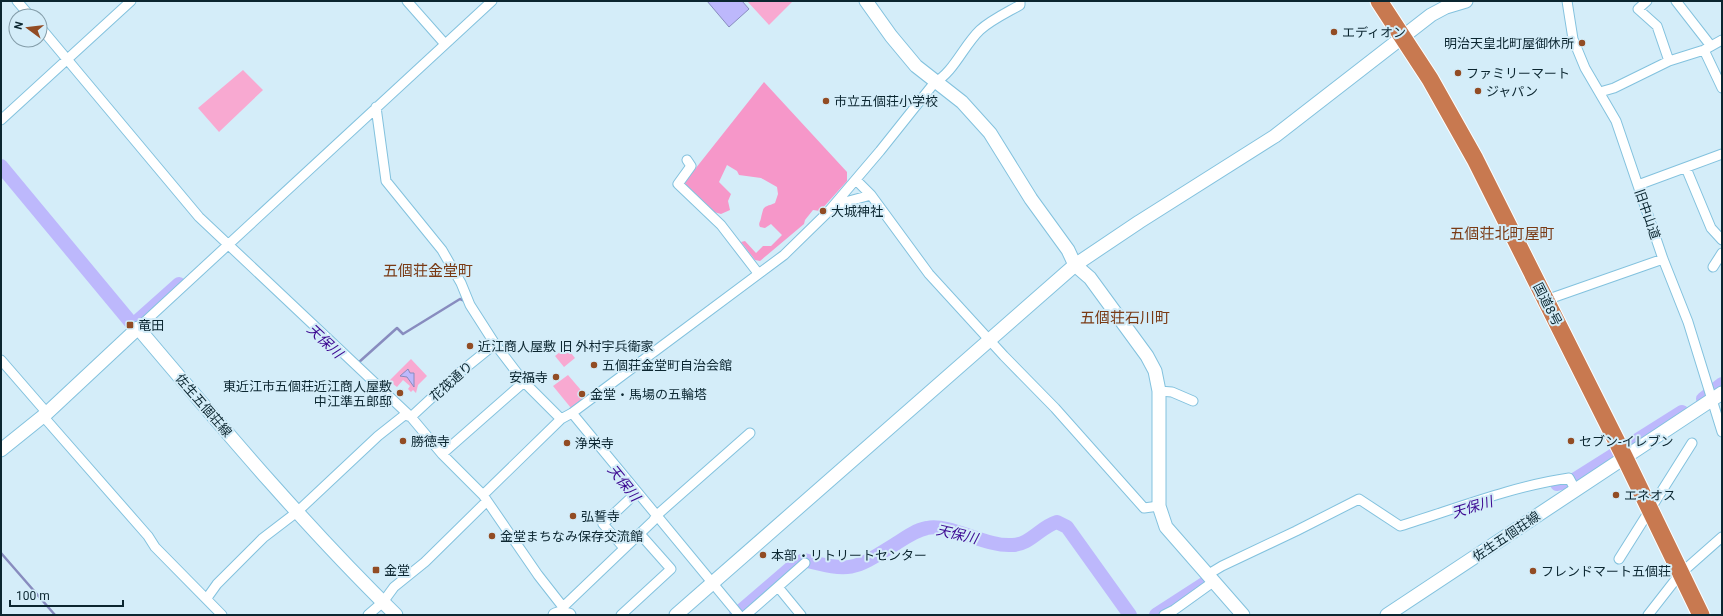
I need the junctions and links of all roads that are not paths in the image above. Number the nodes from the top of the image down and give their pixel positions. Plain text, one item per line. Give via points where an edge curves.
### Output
1 (131, 1) edge
2 (407, 1) edge
3 (492, 1) edge
4 (866, 1) edge
5 (1020, 1) edge
6 (1379, 1) edge
7 (1466, 1) edge
8 (1567, 1) edge
9 (1647, 1) edge
10 (1676, 1) edge
11 (48, 36) edge
12 (1402, 36) junction
13 (1722, 41) edge
14 (445, 44) junction
15 (1708, 48) junction
16 (67, 58) junction
17 (1669, 61) junction
18 (935, 82) junction
19 (1722, 88) edge
20 (1600, 92) junction
21 (376, 107) junction
22 (1, 120) edge
23 (1722, 154) edge
24 (687, 160) dead end
25 (1686, 168) junction
26 (856, 180) junction
27 (1638, 185) junction
28 (871, 195) junction
29 (833, 206) junction
30 (1722, 240) edge
31 (229, 245) junction
32 (1722, 253) edge
33 (1663, 259) junction
34 (1076, 266) junction
35 (1713, 267) dead end
36 (758, 272) junction
37 (1546, 300) junction
38 (138, 328) junction
39 (990, 341) junction
40 (494, 345) junction
41 (1, 360) edge
42 (523, 382) junction
43 (1160, 391) junction
44 (1717, 396) edge
45 (1193, 401) dead end
46 (572, 413) junction
47 (44, 414) junction
48 (406, 416) junction
49 (561, 419) junction
50 (1722, 432) edge
51 (750, 433) dead end
52 (1692, 443) dead end
53 (1, 450) edge
54 (442, 454) junction
55 (1624, 456) junction
56 (1572, 484) junction
57 (635, 494) junction
58 (485, 498) junction
59 (1159, 506) junction
60 (1651, 510) junction
61 (297, 512) junction
62 (655, 518) junction
63 (640, 534) junction
64 (1722, 537) edge
65 (624, 548) junction
66 (1619, 559) dead end
67 (805, 563) dead end
68 (1680, 574) junction
69 (1210, 578) junction
70 (710, 585) junction
71 (778, 588) junction
72 (207, 598) junction
73 (383, 602) junction
74 (562, 612) edge
75 (738, 613) edge
76 (1393, 614) edge
77 (222, 615) edge
78 (368, 615) edge
79 (396, 615) edge
80 (620, 615) edge
81 (676, 615) edge
82 (746, 615) edge
83 (800, 615) edge
84 (1164, 615) edge
85 (1243, 615) edge
86 (1648, 615) edge
87 (1701, 615) edge

1 - 16 street
2 - 14 street
3 - 14 street
4 - 18 street via 916,66
5 - 18 street via 1020,5 980,30 942,78
6 - 12 highway, 国道8号
7 - 12 street via 1431,14
8 - 20 street, 旧中山道 via 1573,39 1585,68
9 - 17 street via 1638,8 1657,26
10 - 15 street
11 - 16 street
12 - 34 street via 1276,136 1139,222
12 - 37 highway, 国道8号 via 1430,79 1475,159
13 - 15 street
14 - 21 street
15 - 17 street
15 - 19 street
16 - 22 street
16 - 31 street via 198,217
17 - 20 street via 1614,88
18 - 26 street
18 - 34 street via 962,102 990,133
20 - 27 street, 旧中山道 via 1616,121
21 - 31 street
21 - 40 street via 386,181 442,250
23 - 25 street
24 - 36 street via 691,166 678,184 722,225
25 - 27 street
25 - 30 street via 1711,228
26 - 28 street
26 - 29 street
27 - 33 street, 旧中山道
28 - 29 street
28 - 39 street via 929,274
29 - 36 street via 784,255
31 - 38 street
31 - 48 street
32 - 35 street
33 - 37 street
33 - 44 street, 旧中山道
34 - 39 street
34 - 43 street via 1090,278 1147,356 1155,371
36 - 46 street
37 - 55 highway, 国道8号
38 - 47 street
38 - 61 street, 佐生五個荘線
39 - 59 street via 1055,408 1144,508
39 - 70 street
40 - 42 street
40 - 48 street, 花筏通り
41 - 47 street
42 - 49 street
42 - 54 street
43 - 45 street via 1172,392
43 - 59 street
44 - 50 street, 旧中山道
44 - 55 street, 佐生五個荘線
46 - 49 street
46 - 57 street
47 - 53 street
47 - 72 street via 156,547 200,594
48 - 54 street
48 - 61 street, 花筏通り via 373,440
49 - 58 street
51 - 62 street
52 - 60 street
54 - 58 street
55 - 56 street, 佐生五個荘線
55 - 60 highway, 国道8号
56 - 69 street via 1569,478 1556,480 1400,526 1359,499 1222,566
56 - 76 street, 佐生五個荘線
57 - 62 street
57 - 65 street via 603,524
58 - 73 street via 425,562 394,587
58 - 74 street
59 - 69 street via 1166,527
60 - 66 street
60 - 68 highway, 国道8号
61 - 72 street, 花筏通り via 263,538 217,584
61 - 73 street, 佐生五個荘線
62 - 63 street
62 - 70 street
63 - 65 street
63 - 80 street via 672,569
64 - 68 street
65 - 74 street
67 - 71 street
68 - 86 street
68 - 87 highway, 国道8号
69 - 84 street via 1174,610
69 - 85 street
70 - 75 street
70 - 81 street
71 - 82 street
71 - 83 street
72 - 77 street
73 - 78 street
73 - 79 street, 佐生五個荘線

